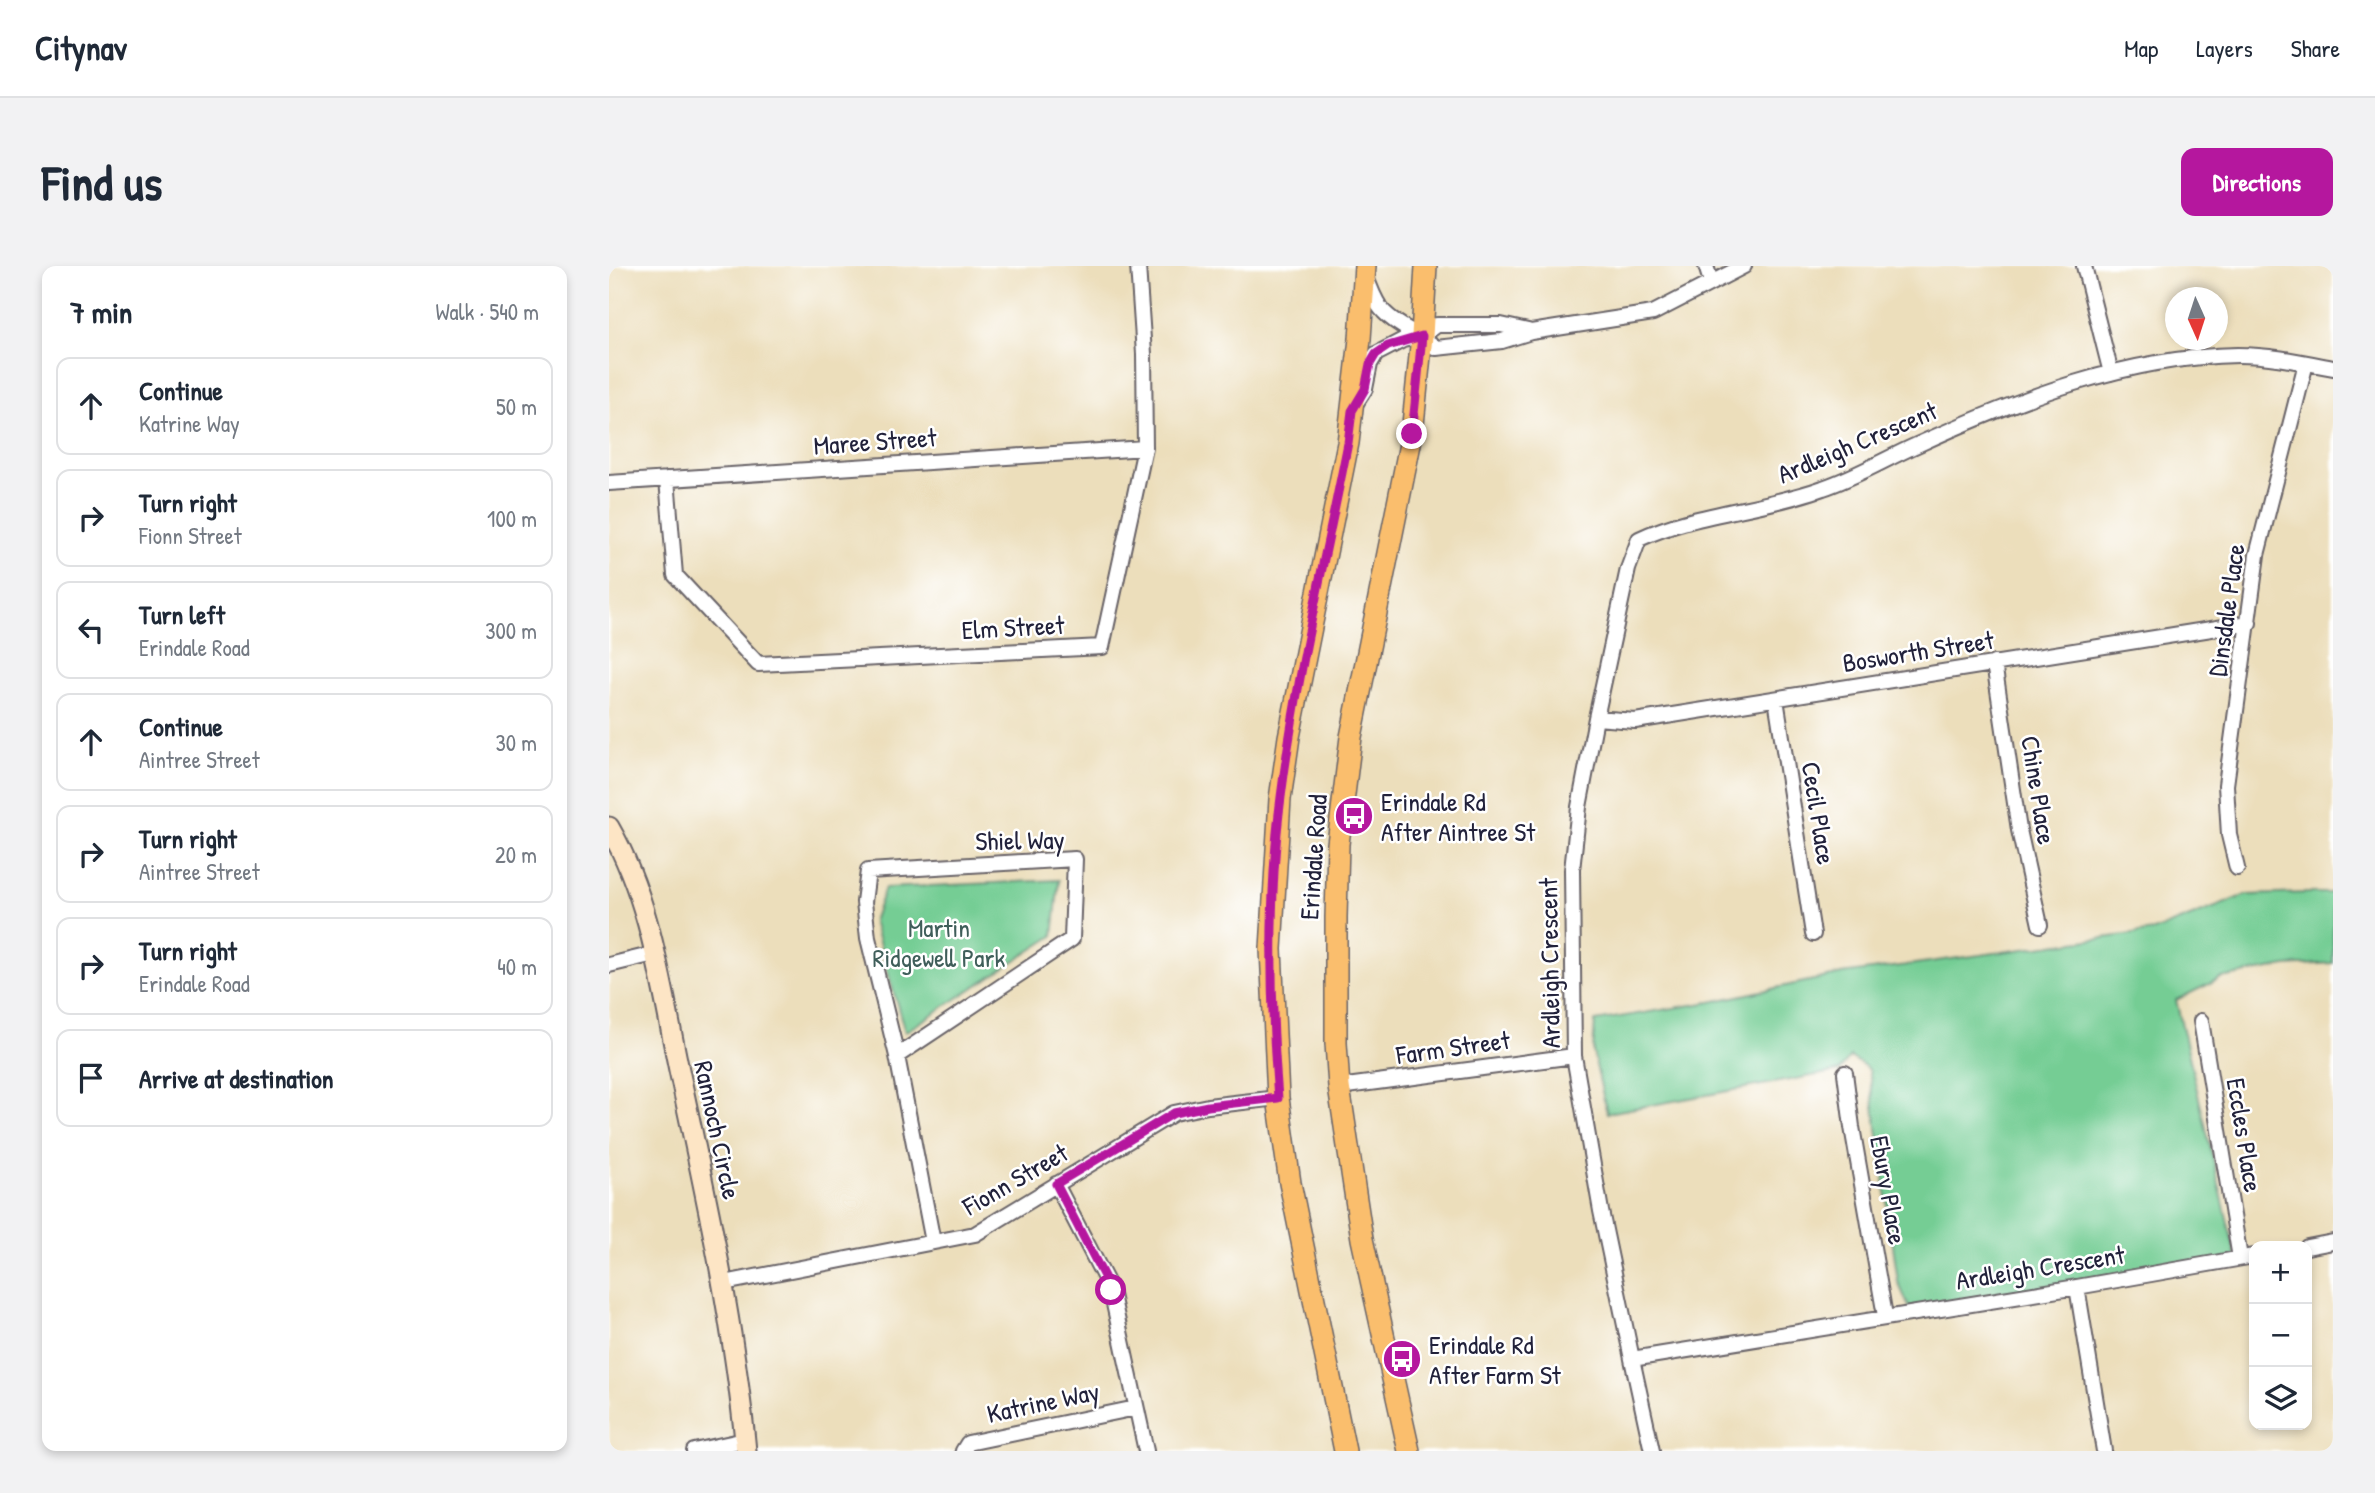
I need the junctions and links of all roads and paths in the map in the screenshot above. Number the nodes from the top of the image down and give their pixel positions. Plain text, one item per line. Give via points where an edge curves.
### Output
1 (1137, 266) edge
2 (1426, 266) edge
3 (1706, 266) edge
4 (1744, 266) edge
5 (2084, 266) edge
6 (1365, 269) edge
7 (1711, 282) junction
8 (1531, 332) junction
9 (1422, 336) junction
10 (2306, 363) junction
11 (2333, 368) edge
12 (2111, 373) junction
13 (1352, 411) junction
14 (1145, 448) junction
15 (667, 479) junction
16 (609, 482) edge
17 (2249, 623) junction
18 (1994, 663) junction
19 (1776, 699) junction
20 (1596, 718) junction
21 (609, 827) edge
22 (2237, 868) dead end
23 (2040, 925) dead end
24 (1813, 934) dead end
25 (654, 954) junction
26 (609, 965) edge
27 (2201, 1021) dead end
28 (897, 1056) junction
29 (1574, 1056) junction
30 (1845, 1073) dead end
31 (1339, 1087) junction
32 (1278, 1098) junction
33 (1056, 1184) junction
34 (933, 1242) junction
35 (2333, 1242) edge
36 (2312, 1246) edge
37 (2247, 1257) edge
38 (724, 1283) junction
39 (2077, 1287) junction
40 (1885, 1316) junction
41 (1632, 1359) junction
42 (1136, 1408) junction
43 (745, 1446) edge
44 (694, 1451) edge
45 (963, 1451) edge
46 (1146, 1451) edge
47 (1345, 1451) edge
48 (1409, 1451) edge
49 (1652, 1451) edge
50 (2104, 1451) edge

1 - 14 street, Elm Street
2 - 9 main road, Erindale Road
3 - 7 street
4 - 7 street
5 - 12 street
6 - 9 street via 1374,296 1387,315
6 - 13 main road, Erindale Road
7 - 8 street via 1653,313
8 - 9 street via 1501,325 1437,325
8 - 9 street via 1502,341 1436,348
9 - 13 street via 1376,354
9 - 31 main road, Erindale Road via 1412,434 1351,737 1338,844
10 - 11 street, Ardleigh Crescent
10 - 12 street, Ardleigh Crescent via 2238,355
10 - 17 street, Dinsdale Place via 2257,555
12 - 20 street, Ardleigh Crescent via 2024,398 1796,498 1664,527 1639,539 1628,569
13 - 32 main road, Erindale Road via 1280,799 1272,949
14 - 15 street, Maree Street
14 - 15 street, Elm Street via 1102,648 758,664 675,575
15 - 16 street, Maree Street
17 - 18 street, Bosworth Street
17 - 22 street, Dinsdale Place via 2226,785 2229,835
18 - 19 street, Bosworth Street
18 - 23 street, Chine Place via 2019,830
19 - 20 street, Bosworth Street via 1636,721
19 - 24 street, Cecil Place
20 - 29 street, Ardleigh Crescent via 1572,870
21 - 25 street, Rannoch Circle via 635,882
25 - 26 street
25 - 38 street, Rannoch Circle
27 - 37 street, Eccles Place
28 - 28 street, Shiel Way via 1072,939 1075,859 868,871 864,902 868,938
28 - 34 street, Shiel Way
29 - 31 street, Farm Street
29 - 41 street, Ardleigh Crescent
30 - 40 street, Ebury Place
31 - 48 main road, Erindale Road via 1362,1239
32 - 33 street, Fionn Street via 1174,1113
32 - 47 main road, Erindale Road via 1290,1183
33 - 34 street, Fionn Street via 975,1234
33 - 42 street, Katrine Way via 1111,1290
34 - 38 street, Fionn Street
35 - 36 street
37 - 39 street, Ardleigh Crescent
38 - 43 street, Rannoch Circle
39 - 40 street, Ardleigh Crescent
39 - 50 street
40 - 41 street, Ardleigh Crescent
41 - 49 street
42 - 45 street, Katrine Way via 968,1443
42 - 46 street, Katrine Way
43 - 44 street

